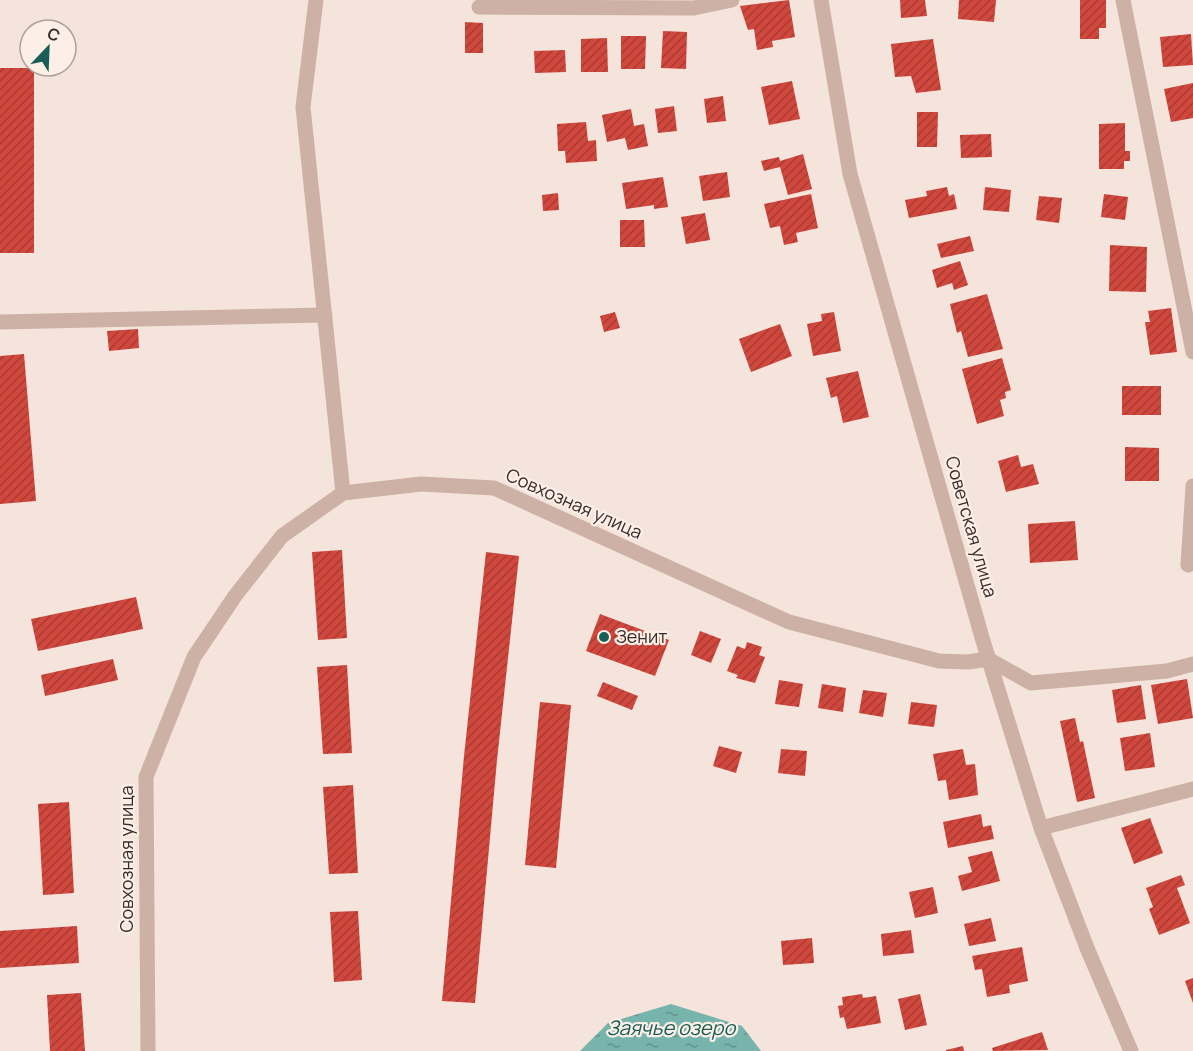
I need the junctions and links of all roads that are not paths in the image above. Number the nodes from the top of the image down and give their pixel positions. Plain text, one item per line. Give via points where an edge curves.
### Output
1 (316, 0) edge
2 (732, 0) edge
3 (821, 0) edge
4 (1124, 0) edge
5 (479, 7) dead end
6 (325, 315) junction
7 (0, 322) edge
8 (1193, 352) edge
9 (1193, 486) edge
10 (343, 493) junction
11 (1188, 565) dead end
12 (988, 659) junction
13 (1193, 664) edge
14 (1193, 789) edge
15 (1041, 828) junction
16 (148, 1051) edge
17 (1131, 1051) edge

1 - 6 street via 303,107
2 - 5 street via 693,8
3 - 12 street, Советская улица via 849,174
4 - 8 street
6 - 7 street
6 - 10 street
9 - 11 street
10 - 12 street, Совхозная улица via 421,484 494,488 789,622 939,661
10 - 16 street, Совхозная улица via 282,536 235,596 194,657 146,777
12 - 13 street via 1031,683 1167,671
12 - 15 street, Советская улица
14 - 15 street
15 - 17 street, Советская улица

